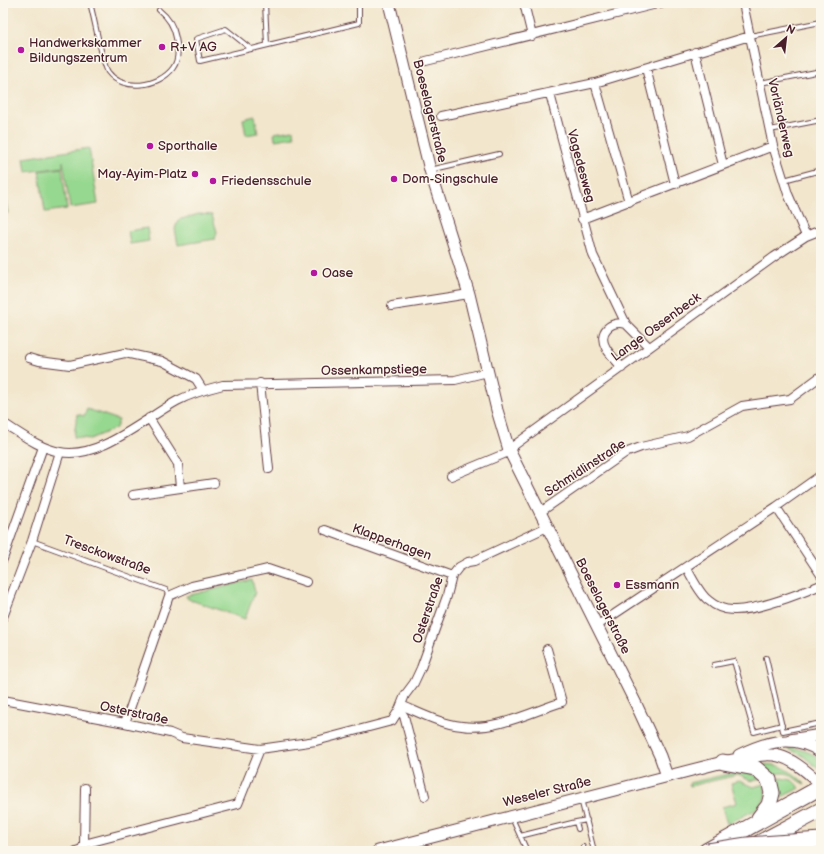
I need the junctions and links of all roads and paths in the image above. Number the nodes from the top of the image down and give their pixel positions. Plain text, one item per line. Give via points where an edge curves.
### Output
1 (90, 3) edge
2 (265, 3) edge
3 (359, 3) edge
4 (388, 3) edge
5 (524, 3) edge
6 (661, 3) edge
7 (743, 3) edge
8 (646, 5) edge
9 (159, 10) dead end
10 (821, 22) edge
11 (532, 36) junction
12 (750, 36) junction
13 (267, 45) junction
14 (251, 49) junction
15 (695, 52) junction
16 (426, 61) dead end
17 (646, 68) junction
18 (821, 71) edge
19 (595, 83) junction
20 (760, 83) junction
21 (550, 94) junction
22 (441, 116) dead end
23 (821, 120) edge
24 (770, 130) junction
25 (773, 146) junction
26 (498, 154) dead end
27 (723, 165) junction
28 (430, 170) junction
29 (821, 170) edge
30 (783, 180) junction
31 (675, 184) junction
32 (629, 202) junction
33 (582, 219) junction
34 (821, 230) edge
35 (806, 236) junction
36 (469, 294) junction
37 (392, 306) dead end
38 (626, 324) junction
39 (650, 347) junction
40 (29, 358) dead end
41 (622, 368) junction
42 (488, 372) junction
43 (821, 376) edge
44 (260, 383) junction
45 (203, 390) junction
46 (149, 418) junction
47 (3, 423) edge
48 (43, 446) junction
49 (509, 450) junction
50 (60, 452) junction
51 (269, 469) dead end
52 (821, 475) edge
53 (451, 476) dead end
54 (214, 483) dead end
55 (180, 488) junction
56 (133, 495) dead end
57 (776, 507) junction
58 (539, 513) junction
59 (547, 526) junction
60 (325, 530) dead end
61 (32, 540) junction
62 (3, 559) edge
63 (686, 567) junction
64 (821, 575) edge
65 (452, 576) junction
66 (306, 582) dead end
67 (821, 585) edge
68 (169, 596) junction
69 (3, 617) edge
70 (598, 625) junction
71 (547, 649) dead end
72 (766, 658) dead end
73 (714, 665) dead end
74 (3, 700) edge
75 (400, 708) junction
76 (125, 723) junction
77 (821, 723) edge
78 (782, 725) junction
79 (821, 735) edge
80 (786, 741) junction
81 (260, 749) junction
82 (821, 752) edge
83 (723, 762) junction
84 (667, 776) junction
85 (821, 786) edge
86 (85, 788) dead end
87 (425, 796) dead end
88 (581, 799) junction
89 (821, 810) edge
90 (512, 816) junction
91 (587, 820) junction
92 (758, 821) junction
93 (576, 822) junction
94 (578, 829) dead end
95 (520, 836) junction
96 (821, 840) edge
97 (81, 848) edge
98 (378, 851) edge
99 (527, 851) edge
100 (594, 851) edge
101 (707, 851) edge
102 (744, 851) edge

1 - 9 lane via 108,72 123,83 135,85 152,82 167,75 176,61 176,33 168,17
2 - 13 lane
3 - 13 lane via 359,23
4 - 28 street, Boeselagerstraße
5 - 11 street
6 - 8 street
7 - 12 street, Vorländerweg
8 - 11 street
10 - 12 lane
11 - 16 street
12 - 15 street
12 - 20 street, Vorländerweg
13 - 14 lane
14 - 14 lane via 200,61 196,39 226,28
15 - 17 street
15 - 27 street
17 - 19 street
17 - 31 street
18 - 20 lane
19 - 21 street
19 - 32 street
20 - 24 street, Vorländerweg
21 - 22 street, Boeselagerstraße
21 - 33 street, Vagedesweg
23 - 24 lane
24 - 25 street, Vorländerweg
25 - 27 street, Vagedesweg
25 - 30 street, Vorländerweg
26 - 28 lane
27 - 31 street, Vagedesweg
28 - 36 street, Boeselagerstraße
29 - 30 lane
30 - 35 street, Vorländerweg
31 - 32 street, Vagedesweg
32 - 33 street, Vagedesweg
33 - 38 street via 593,255
34 - 35 street, Lange Ossenbeck
35 - 39 street, Lange Ossenbeck
36 - 37 street
36 - 42 street, Boeselagerstraße
38 - 39 street
38 - 41 street via 620,322 609,325 604,335 605,347
39 - 41 street, Lange Ossenbeck
40 - 45 street via 39,362 70,364 125,353 162,361 196,379
41 - 49 street, Lange Ossenbeck
42 - 44 street, Ossenkampstiege via 456,380
42 - 49 street, Boeselagerstraße
43 - 58 street, Schmidlinstraße via 790,399 742,406 688,436 625,453
44 - 45 street, Ossenkampstiege via 223,385
44 - 51 street
45 - 46 street, Ossenkampstiege via 177,401
46 - 50 street, Ossenkampstiege via 111,442 92,450
46 - 55 street via 178,464
47 - 48 street, Ossenkampstiege
48 - 50 street, Ossenkampstiege
48 - 62 street
49 - 53 street
49 - 58 street, Boeselagerstraße
50 - 61 street
52 - 57 street
54 - 55 street
55 - 56 street
57 - 63 street
57 - 64 street
58 - 59 street, Boeselagerstraße
59 - 65 street, Osterstraße via 474,561 464,563
59 - 70 street, Boeselagerstraße
60 - 65 street, Klapperhagen
61 - 68 lane, Tresckowstraße via 166,590
61 - 69 street
63 - 67 street via 706,599 718,607 733,610 761,605
63 - 70 street
65 - 75 street, Osterstraße via 421,668
66 - 68 street via 268,569 192,586
68 - 76 street
70 - 84 street, Boeselagerstraße
71 - 75 street via 562,702 480,727 444,722
72 - 78 lane
73 - 78 lane via 734,661 754,732
74 - 76 street, Osterstraße
75 - 81 street, Osterstraße via 392,721 316,741
75 - 87 street
76 - 81 street, Osterstraße via 182,738
77 - 78 lane via 783,731
79 - 80 street
80 - 82 street, Weseler Straße
80 - 83 street, Weseler Straße via 763,744
81 - 97 street via 238,804
83 - 84 street, Weseler Straße
83 - 85 street, Weseler Straße via 765,754 784,756 797,763
83 - 92 highway via 755,768 769,780 772,793 769,805
84 - 88 street, Weseler Straße
85 - 92 highway
86 - 97 street
88 - 90 street, Weseler Straße
88 - 91 lane
89 - 102 highway
90 - 95 lane
90 - 98 street, Weseler Straße
91 - 93 lane
91 - 100 lane
92 - 101 highway
93 - 94 lane
93 - 95 lane
95 - 99 lane
96 - 101 highway, bridge via 747,845

